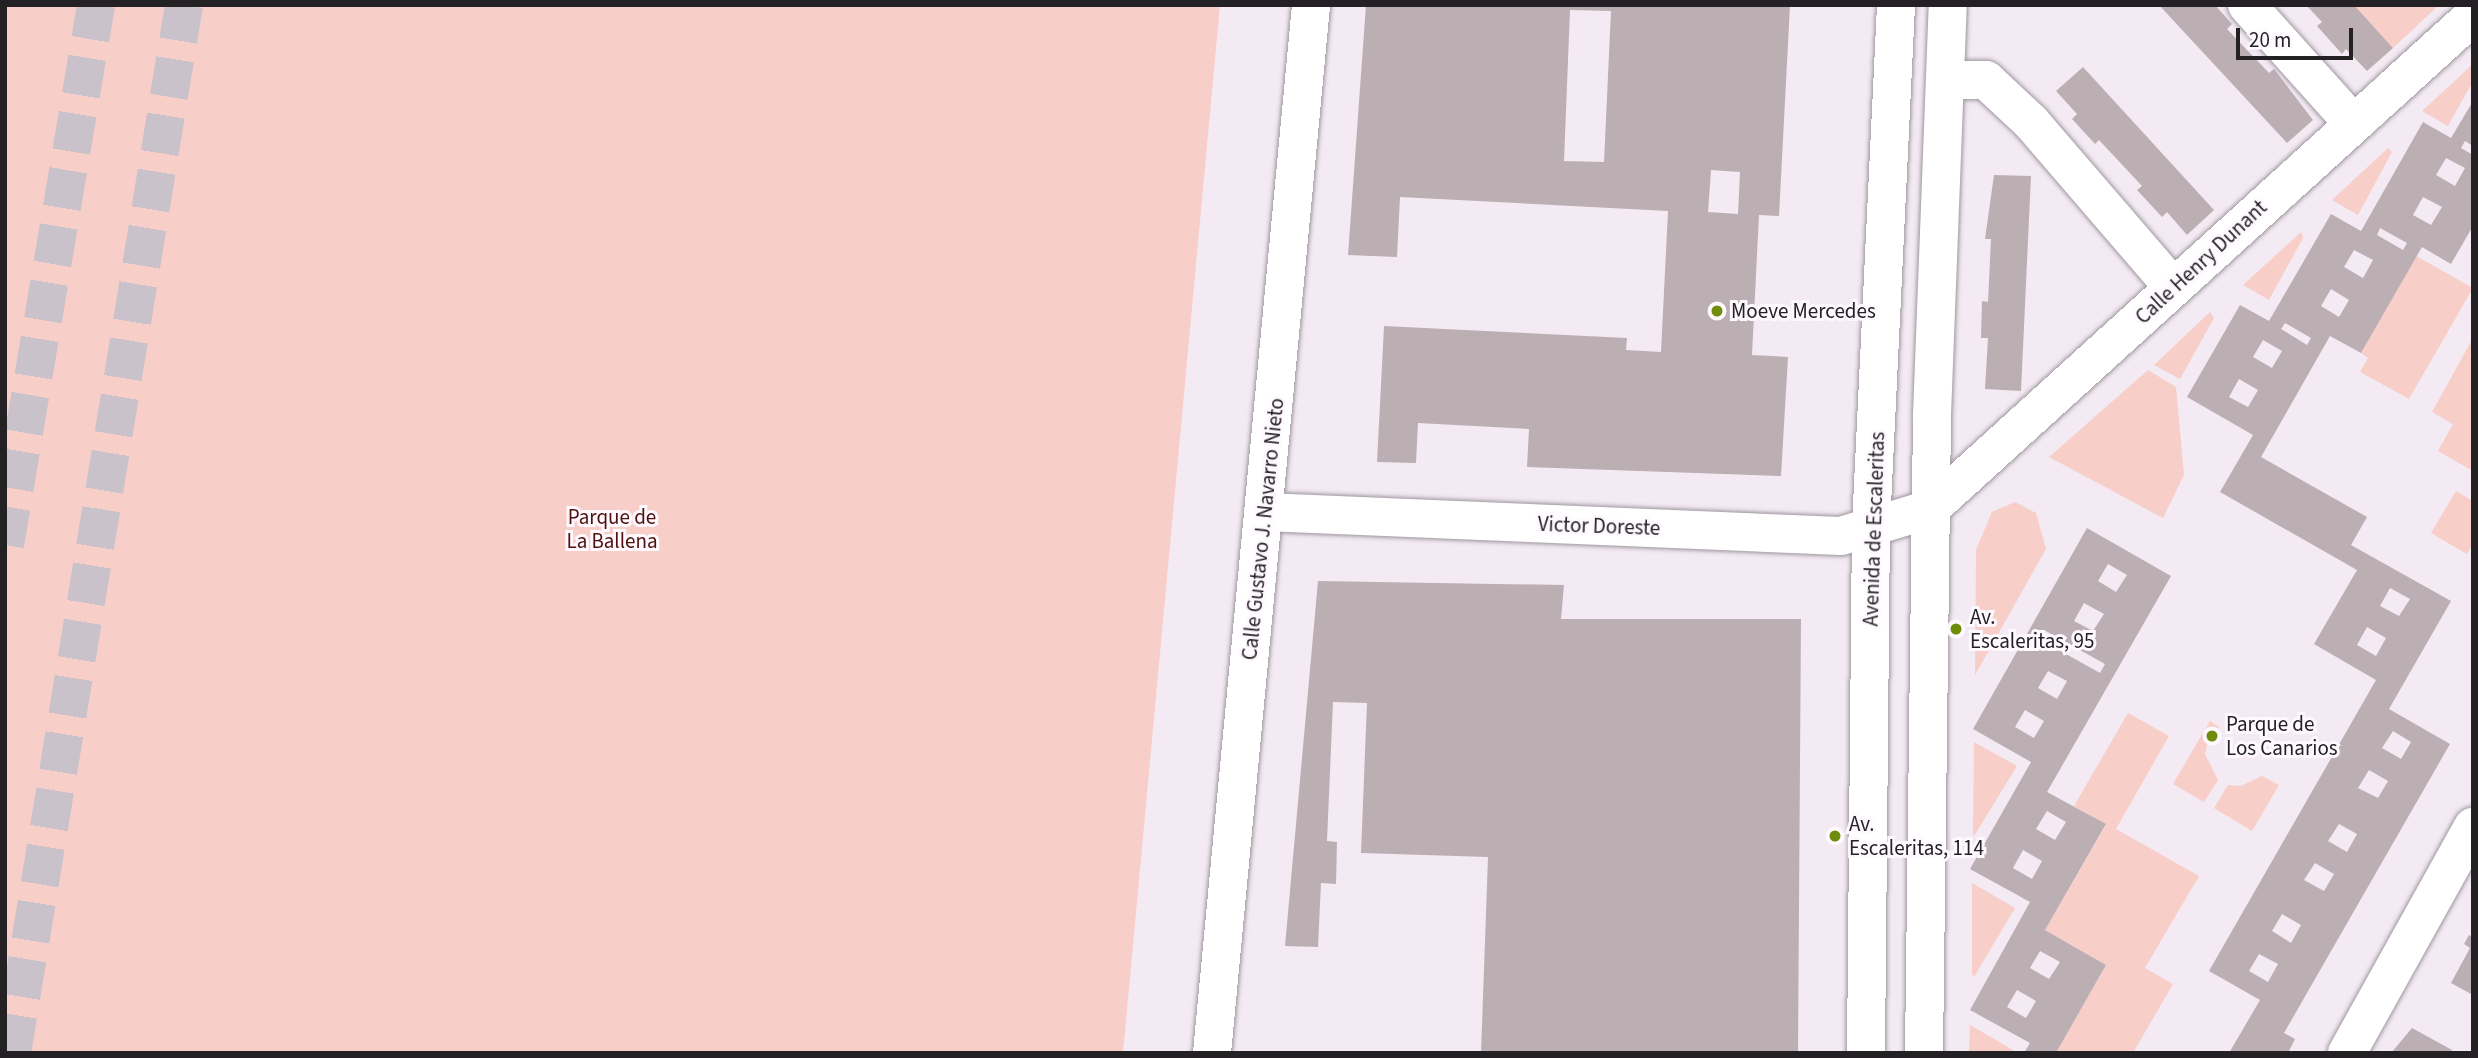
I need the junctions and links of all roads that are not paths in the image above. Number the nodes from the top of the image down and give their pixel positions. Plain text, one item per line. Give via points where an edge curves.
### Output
1 (1311, 5) edge
2 (1896, 5) edge
3 (1948, 5) edge
4 (2247, 5) edge
5 (2473, 16) edge
6 (1945, 80) junction
7 (2353, 123) junction
8 (2173, 287) junction
9 (1930, 509) junction
10 (1265, 512) junction
11 (1871, 526) junction
12 (2473, 827) edge
13 (1212, 1053) edge
14 (1866, 1053) edge
15 (1924, 1053) edge
16 (2347, 1053) edge

1 - 10 street, Calle Gustavo J. Navarro Nieto
2 - 11 street, Avenida de Escaleritas
3 - 6 street
4 - 7 street
5 - 7 street, Calle Henry Dunant
6 - 8 street via 1986,80 2031,122
6 - 9 street
7 - 8 street, Calle Henry Dunant
8 - 9 street, Calle Henry Dunant
9 - 11 street, Victor Doreste
9 - 15 street
10 - 11 street, Victor Doreste via 1841,536
10 - 13 street, Calle Gustavo J. Navarro Nieto
11 - 14 street, Avenida de Escaleritas
12 - 16 street

